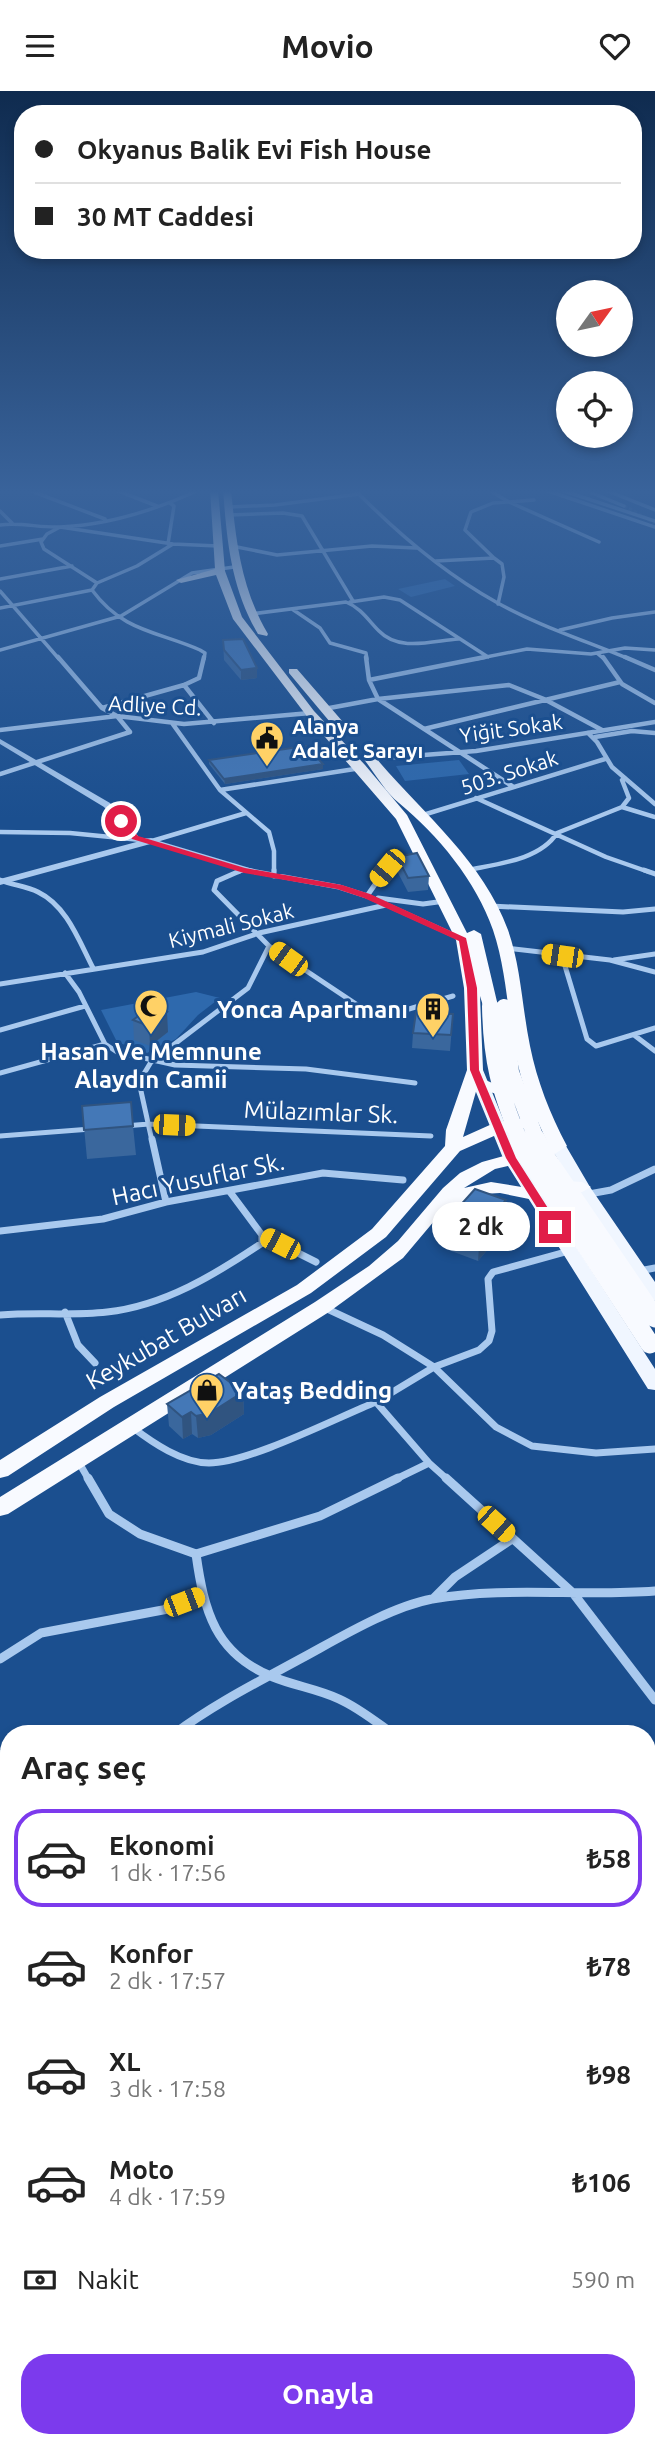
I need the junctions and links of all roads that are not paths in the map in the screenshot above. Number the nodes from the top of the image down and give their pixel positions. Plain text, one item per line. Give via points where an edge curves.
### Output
1 (9, 599) edge
2 (46, 599) edge
3 (99, 599) edge
4 (149, 599) edge
5 (233, 599) edge
6 (242, 599) edge
7 (374, 599) edge
8 (396, 599) edge
9 (490, 599) edge
10 (499, 599) edge
11 (353, 601) joint
12 (346, 602) junction
13 (498, 604) junction
14 (15, 605) junction
15 (0, 608) edge
16 (292, 609) junction
17 (655, 612) edge
18 (250, 614) junction
19 (121, 616) junction
20 (559, 630) junction
21 (42, 637) junction
22 (458, 639) junction
23 (0, 650) edge
24 (610, 650) junction
25 (655, 650) edge
26 (598, 654) junction
27 (488, 657) junction
28 (655, 670) edge
29 (369, 680) junction
30 (620, 682) junction
31 (184, 685) junction
32 (378, 699) junction
33 (544, 699) junction
34 (655, 703) edge
35 (102, 708) junction
36 (317, 711) junction
37 (117, 716) junction
38 (655, 722) edge
39 (172, 723) junction
40 (214, 723) junction
41 (424, 729) junction
42 (0, 730) edge
43 (602, 730) junction
44 (588, 733) junction
45 (655, 733) edge
46 (595, 737) junction
47 (352, 739) dead end
48 (0, 741) edge
49 (361, 749) dead end
50 (460, 752) junction
51 (605, 759) junction
52 (39, 762) junction
53 (366, 763) junction
54 (0, 774) edge
55 (625, 778) junction
56 (512, 786) junction
57 (220, 790) junction
58 (399, 793) junction
59 (476, 798) junction
60 (655, 804) edge
61 (622, 807) junction
62 (246, 813) junction
63 (423, 815) junction
64 (655, 817) edge
65 (402, 818) junction
66 (0, 832) edge
67 (557, 833) junction
68 (135, 838) junction
69 (151, 841) junction
70 (410, 864) edge
71 (244, 870) junction
72 (468, 870) junction
73 (655, 874) edge
74 (274, 876) junction
75 (1, 881) edge
76 (367, 896) junction
77 (445, 901) junction
78 (386, 905) junction
79 (490, 906) junction
80 (655, 909) edge
81 (259, 933) junction
82 (463, 940) junction
83 (270, 946) junction
84 (506, 948) junction
85 (655, 954) edge
86 (562, 956) junction
87 (610, 960) junction
88 (93, 968) junction
89 (655, 972) edge
90 (65, 973) junction
91 (0, 984) edge
92 (453, 996) dead end
93 (85, 1006) junction
94 (497, 1006) junction
95 (655, 1028) edge
96 (0, 1030) edge
97 (634, 1035) junction
98 (105, 1044) junction
99 (655, 1051) edge
100 (151, 1062) junction
101 (0, 1073) edge
102 (477, 1076) junction
103 (415, 1083) dead end
104 (533, 1085) junction
105 (544, 1123) junction
106 (149, 1124) junction
107 (122, 1126) edge
108 (95, 1128) edge
109 (498, 1128) junction
110 (0, 1136) edge
111 (431, 1136) dead end
112 (558, 1146) junction
113 (454, 1147) junction
114 (511, 1158) junction
115 (655, 1169) edge
116 (403, 1179) dead end
117 (585, 1191) junction
118 (230, 1192) junction
119 (534, 1195) junction
120 (166, 1202) junction
121 (431, 1214) junction
122 (0, 1231) edge
123 (262, 1235) junction
124 (569, 1251) junction
125 (316, 1262) dead end
126 (647, 1270) edge
127 (655, 1295) edge
128 (322, 1307) junction
129 (65, 1312) junction
130 (0, 1315) edge
131 (655, 1318) edge
132 (652, 1348) edge
133 (95, 1363) dead end
134 (434, 1367) junction
135 (655, 1384) edge
136 (376, 1402) junction
137 (131, 1426) junction
138 (655, 1449) edge
139 (77, 1459) junction
140 (429, 1463) junction
141 (0, 1470) edge
142 (0, 1508) edge
143 (512, 1539) junction
144 (195, 1554) junction
145 (655, 1591) edge
146 (573, 1593) junction
147 (201, 1596) junction
148 (432, 1599) junction
149 (0, 1659) edge
150 (272, 1676) junction
151 (655, 1700) edge
152 (186, 1725) edge
153 (379, 1725) edge

1 - 14 street
2 - 14 street
3 - 19 street
4 - 19 street
5 - 36 highway via 237,617
6 - 18 highway
7 - 11 street
8 - 22 street
9 - 13 street
10 - 13 street
11 - 12 street
12 - 16 street
12 - 22 street via 390,640
13 - 20 street
14 - 15 street
14 - 21 street
16 - 18 street
16 - 29 street via 320,628 330,643 366,653
17 - 20 street
18 - 36 highway
19 - 21 street
19 - 31 street via 157,637 205,653 199,678
20 - 24 street
21 - 23 street
21 - 35 street
22 - 27 street
24 - 25 street
24 - 26 street
24 - 28 street
26 - 27 street via 536,648
26 - 30 street
27 - 29 street
29 - 32 street
30 - 33 street
30 - 34 street
31 - 35 street
31 - 40 street
32 - 33 street, Adliye Cd. via 505,685
32 - 36 street, Adliye Cd.
32 - 41 street
33 - 41 street
33 - 43 street, Adliye Cd.
35 - 37 street
36 - 40 street, Adliye Cd.
36 - 47 highway
36 - 53 highway
37 - 39 street, Adliye Cd.
37 - 42 street, Adliye Cd.
37 - 52 street via 130,732
38 - 43 street, Yiğit Sokak
39 - 40 street, Adliye Cd.
39 - 57 street
41 - 50 street
43 - 44 street, Yiğit Sokak
44 - 46 street
44 - 50 street, Yiğit Sokak
45 - 46 street via 632,731
46 - 51 street
48 - 52 street
49 - 53 highway
50 - 53 street, Yiğit Sokak
50 - 56 street
51 - 55 street
51 - 56 street, 503. Sokak
52 - 54 street
52 - 68 street via 107,805
53 - 57 street, Yiğit Sokak
53 - 58 highway
53 - 65 highway
55 - 60 street
55 - 61 street via 629,799
56 - 59 street, 503. Sokak
57 - 62 street
58 - 63 highway
58 - 94 highway via 465,880 484,916 500,971
59 - 63 street, 503. Sokak
59 - 67 street
61 - 64 street
61 - 67 street
62 - 69 street
62 - 74 street via 269,832
63 - 72 highway
65 - 77 highway
65 - 94 highway via 464,909
66 - 68 street
67 - 72 street via 553,841 520,858
67 - 73 street
68 - 69 street
69 - 71 street
69 - 75 street
70 - 76 street via 387,868
71 - 74 street
71 - 81 street via 217,881 214,890
72 - 79 highway
74 - 76 street
75 - 88 street via 54,902
76 - 77 street via 423,904
76 - 78 street
77 - 82 highway
78 - 81 street, Kiymali Sokak
78 - 82 street
79 - 80 street via 612,912
79 - 84 highway
81 - 83 street
81 - 88 street, Kiymali Sokak via 203,952
82 - 102 highway via 472,988
83 - 92 street via 374,1016
83 - 100 street via 248,988
84 - 86 street
84 - 104 highway via 524,1058
85 - 87 street
86 - 87 street
86 - 97 street via 587,1039 596,1046
87 - 89 street
88 - 90 street, Kiymali Sokak
90 - 91 street, Kiymali Sokak
90 - 93 street
93 - 96 street
93 - 98 street
94 - 131 highway, bridge via 518,1096 542,1152
94 - 132 highway, bridge via 495,1072 525,1152
95 - 97 street
97 - 99 street
98 - 100 street
98 - 101 street
100 - 103 street via 306,1069
100 - 106 street via 139,1082
102 - 104 highway via 490,1090 508,1092
102 - 109 main road
102 - 113 highway via 455,1130
104 - 105 highway
105 - 109 highway via 520,1122
105 - 112 highway
106 - 107 street, Mülazımlar Sk.
106 - 111 street, Mülazımlar Sk.
106 - 120 street
108 - 110 street
109 - 113 highway
109 - 114 main road
112 - 114 highway
112 - 117 main road
113 - 141 highway, Keykubat Bulvarı via 379,1233 304,1289 107,1402
114 - 119 main road
114 - 121 highway via 464,1178
115 - 117 street via 611,1191
116 - 118 street, Hacı Yusuflar Sk. via 323,1173
117 - 119 highway via 552,1185
117 - 126 main road
118 - 120 street, Hacı Yusuflar Sk.
118 - 123 street
119 - 121 highway via 486,1186 468,1191
119 - 124 main road
120 - 122 street, Hacı Yusuflar Sk. via 103,1219
121 - 128 highway via 404,1246
123 - 125 street
123 - 129 street via 262,1243 237,1261 163,1297 118,1311
124 - 134 street via 494,1272 488,1279 489,1341 479,1350
124 - 135 main road
126 - 127 main road
128 - 134 street via 383,1335
128 - 137 highway
129 - 130 street
129 - 133 street via 79,1345
134 - 136 street
134 - 138 street via 496,1427 532,1446 596,1453
136 - 137 street via 242,1456 210,1463 156,1446
136 - 140 street
137 - 139 highway
139 - 142 highway
139 - 144 street via 109,1514 140,1534
140 - 143 street
140 - 144 street via 320,1516
143 - 146 street
143 - 148 street
144 - 147 street
145 - 146 street
146 - 148 street via 531,1591
146 - 151 street
147 - 149 street via 168,1609 41,1633
147 - 150 street via 224,1644 237,1657
148 - 150 street via 357,1628
150 - 152 street
150 - 153 street via 339,1699

